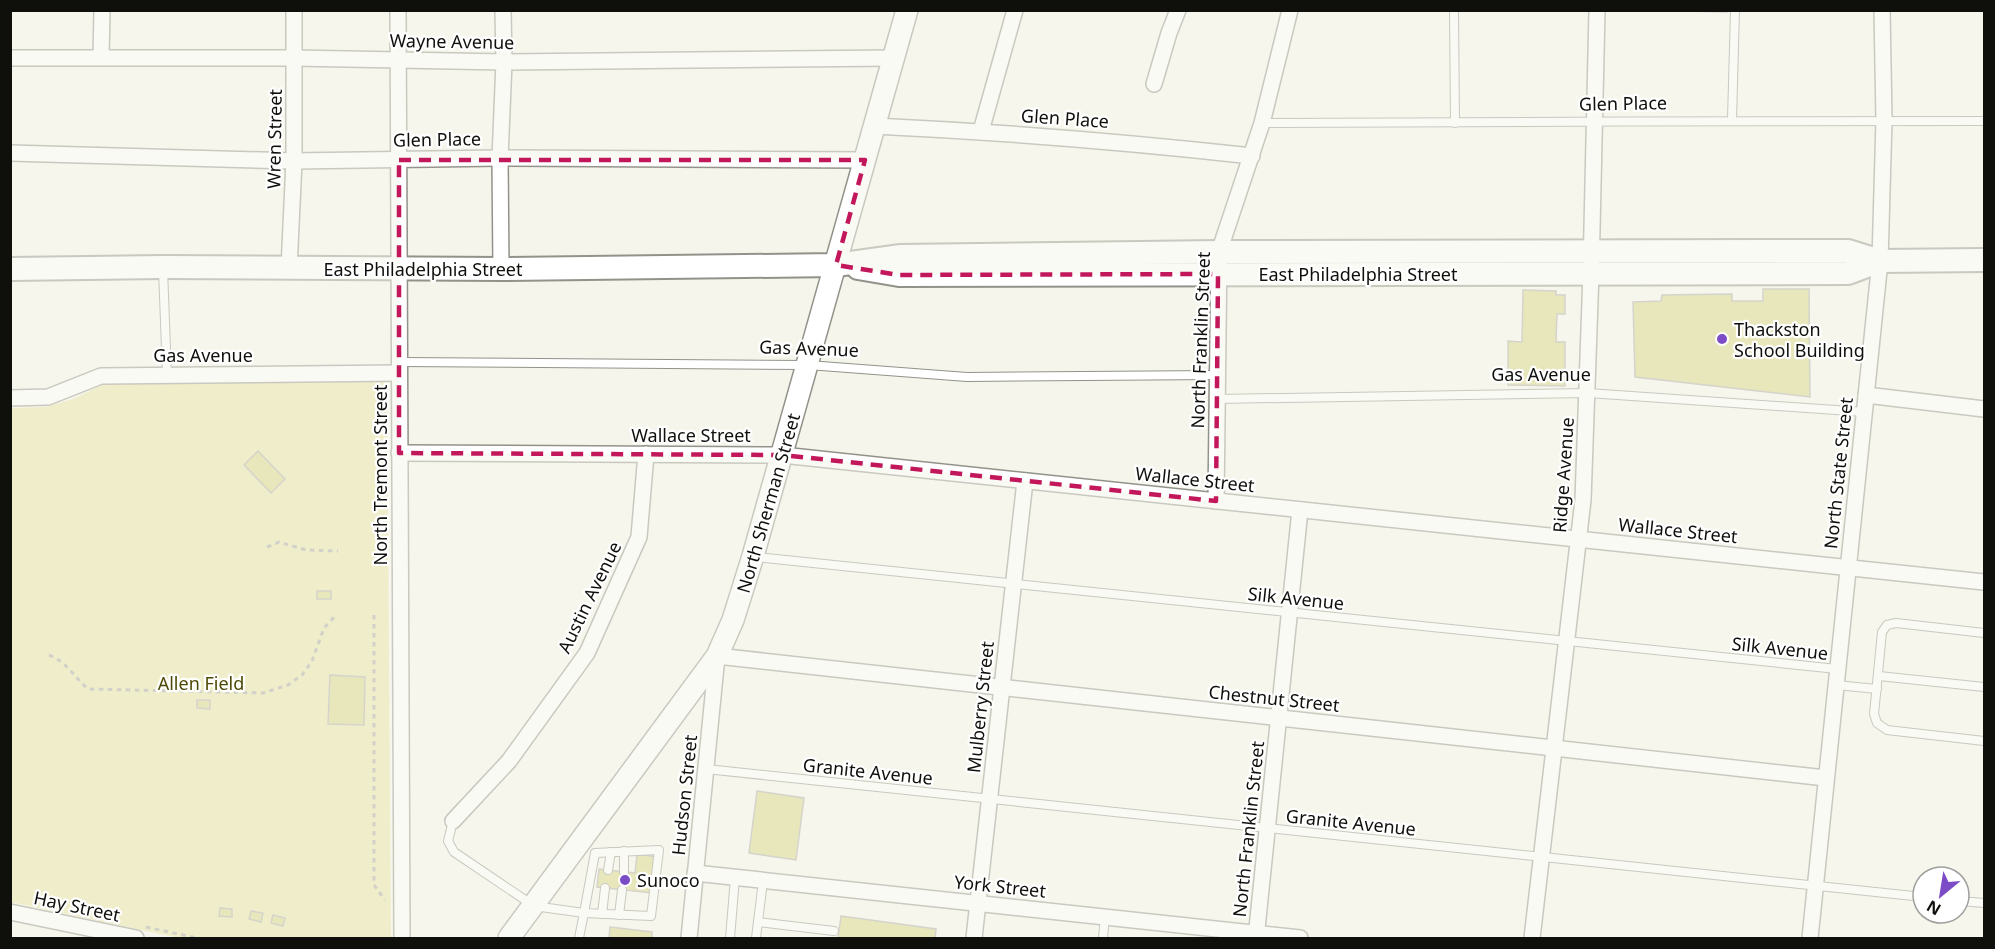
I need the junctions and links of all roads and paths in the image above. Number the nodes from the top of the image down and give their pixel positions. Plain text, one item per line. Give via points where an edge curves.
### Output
1 (102, 10) edge
2 (294, 10) edge
3 (398, 10) edge
4 (503, 10) edge
5 (907, 10) edge
6 (1015, 10) edge
7 (1178, 10) edge
8 (1290, 10) edge
9 (1454, 10) edge
10 (1597, 10) edge
11 (1735, 10) edge
12 (1882, 10) edge
13 (101, 57) junction
14 (10, 58) edge
15 (294, 58) junction
16 (893, 58) junction
17 (398, 60) junction
18 (504, 62) junction
19 (1154, 84) dead end
20 (1732, 120) junction
21 (1884, 120) junction
22 (1984, 121) edge
23 (1262, 123) junction
24 (1455, 123) junction
25 (1594, 123) junction
26 (874, 126) junction
27 (981, 131) junction
28 (10, 153) edge
29 (1252, 156) junction
30 (500, 158) junction
31 (399, 160) junction
32 (865, 160) junction
33 (294, 161) junction
34 (1984, 260) edge
35 (1880, 261) junction
36 (1592, 262) junction
37 (1218, 263) junction
38 (836, 265) junction
39 (162, 267) junction
40 (10, 269) edge
41 (289, 269) junction
42 (398, 269) junction
43 (501, 269) junction
44 (808, 365) junction
45 (399, 368) junction
46 (167, 375) junction
47 (1217, 375) junction
48 (1588, 393) junction
49 (1866, 395) junction
50 (10, 398) edge
51 (1217, 399) junction
52 (1984, 409) edge
53 (1864, 412) junction
54 (399, 453) junction
55 (646, 454) junction
56 (782, 455) junction
57 (1025, 481) junction
58 (1216, 501) junction
59 (1300, 510) junction
60 (1579, 539) junction
61 (267, 548) dead end
62 (338, 550) dead end
63 (753, 556) junction
64 (1848, 567) junction
65 (1984, 582) edge
66 (1014, 584) junction
67 (1290, 612) junction
68 (337, 614) dead end
69 (374, 615) dead end
70 (1984, 633) edge
71 (1567, 641) junction
72 (49, 655) dead end
73 (717, 656) junction
74 (1837, 669) junction
75 (1879, 676) junction
76 (1836, 685) junction
77 (1984, 687) edge
78 (1002, 688) junction
79 (1877, 689) junction
80 (1279, 718) junction
81 (1984, 741) edge
82 (1554, 749) junction
83 (706, 769) junction
84 (1826, 778) junction
85 (990, 799) junction
86 (453, 821) joint
87 (1267, 828) junction
88 (624, 850) junction
89 (610, 852) junction
90 (595, 853) junction
91 (573, 854) junction
92 (1542, 857) junction
93 (608, 870) dead end
94 (624, 872) dead end
95 (695, 873) junction
96 (735, 878) junction
97 (763, 881) junction
98 (1815, 885) junction
99 (605, 888) dead end
100 (622, 890) dead end
101 (1911, 896) edge
102 (978, 903) junction
103 (534, 906) junction
104 (385, 910) dead end
105 (10, 912) edge
106 (584, 913) junction
107 (602, 914) junction
108 (619, 915) junction
109 (1106, 917) junction
110 (758, 922) junction
111 (834, 931) dead end
112 (1256, 936) edge
113 (136, 939) edge
114 (402, 939) edge
115 (509, 939) edge
116 (579, 939) edge
117 (688, 939) edge
118 (730, 939) edge
119 (756, 939) edge
120 (974, 939) edge
121 (1103, 939) edge
122 (1300, 939) edge
123 (1532, 939) edge
124 (1810, 939) edge

1 - 13 street
2 - 15 street, Wren Street
3 - 17 street, North Tremont Street
4 - 18 street
5 - 16 main road, North Sherman Street
6 - 27 street
7 - 19 street
8 - 23 street, North Franklin Street
9 - 24 lane
10 - 25 street, Ridge Avenue
11 - 20 lane
12 - 21 street, North State Street
13 - 14 street, Wayne Avenue
13 - 15 street, Wayne Avenue
15 - 17 street, Wayne Avenue
15 - 33 street, Wren Street
16 - 18 street, Wayne Avenue
16 - 26 main road, North Sherman Street
17 - 18 street, Wayne Avenue
17 - 31 street, North Tremont Street
18 - 30 street
20 - 21 lane, Glen Place
20 - 25 lane, Glen Place
21 - 22 lane, Glen Place
21 - 35 street, North State Street
23 - 24 lane, Glen Place
23 - 29 street, North Franklin Street
24 - 25 lane, Glen Place
25 - 36 street, Ridge Avenue
26 - 27 street, Glen Place
26 - 32 main road, North Sherman Street
27 - 29 street, Glen Place
28 - 33 street, Glen Place
29 - 37 street, North Franklin Street
30 - 31 street, Glen Place
30 - 32 street, Glen Place
30 - 43 street
31 - 33 street, Glen Place
31 - 42 street, North Tremont Street
32 - 38 main road, North Sherman Street
33 - 41 street, Wren Street
34 - 35 main road, East Philadelphia Street
35 - 36 main road, East Philadelphia Street via 1848,251
35 - 49 street, North State Street
36 - 37 main road, East Philadelphia Street
36 - 48 street, Ridge Avenue
37 - 38 main road, East Philadelphia Street via 899,275
37 - 47 street, North Franklin Street
38 - 43 main road, East Philadelphia Street
38 - 44 main road, North Sherman Street
39 - 40 main road, East Philadelphia Street
39 - 41 main road, East Philadelphia Street
39 - 46 lane
41 - 42 main road, East Philadelphia Street
42 - 43 main road, East Philadelphia Street
42 - 45 street, North Tremont Street
44 - 45 lane, Gas Avenue
44 - 47 lane, Gas Avenue via 967,377
44 - 56 main road, North Sherman Street
45 - 46 street, Gas Avenue
45 - 54 street, North Tremont Street
46 - 50 street, Gas Avenue via 101,376 48,397
47 - 51 street, North Franklin Street
48 - 51 lane, Gas Avenue
48 - 53 lane, Gas Avenue
48 - 60 street, Ridge Avenue
49 - 52 street
49 - 53 street, North State Street
51 - 58 street, North Franklin Street
53 - 64 street, North State Street
54 - 55 street, Wallace Street
54 - 114 street, North Tremont Street
55 - 56 street, Wallace Street
55 - 86 street, Austin Avenue via 639,537 587,653 509,761
56 - 57 street, Wallace Street
56 - 63 main road, North Sherman Street
57 - 58 street, Wallace Street
57 - 66 street, Mulberry Street
58 - 59 street, Wallace Street
59 - 60 street, Wallace Street
59 - 67 street, North Franklin Street
60 - 64 street, Wallace Street
60 - 71 street, Ridge Avenue
61 - 62 path via 279,542 306,550
63 - 66 lane, Silk Avenue
63 - 73 main road, North Sherman Street
64 - 65 street, Wallace Street
64 - 74 street, North State Street
66 - 67 lane, Silk Avenue
66 - 78 street, Mulberry Street
67 - 71 lane, Silk Avenue
67 - 80 street, North Franklin Street
68 - 72 path via 324,628 312,662 302,675 288,685 263,693 88,689 61,660
69 - 104 path via 374,885 385,900
70 - 75 lane via 1896,623 1887,626 1882,632
71 - 74 lane, Silk Avenue
71 - 82 street, Ridge Avenue
73 - 78 street, Chestnut Street
73 - 83 street, Hudson Street
73 - 91 main road, North Sherman Street
74 - 76 street, North State Street
75 - 77 lane
75 - 79 lane
76 - 79 lane
76 - 84 street, North State Street
78 - 80 street, Chestnut Street
78 - 85 street, Mulberry Street
79 - 81 lane via 1874,714 1877,723 1887,730
80 - 82 street, Chestnut Street
80 - 87 street, North Franklin Street
82 - 84 street, Chestnut Street
82 - 92 street, Ridge Avenue
83 - 85 lane, Granite Avenue
83 - 95 street, Hudson Street
84 - 98 street, North State Street
85 - 87 lane, Granite Avenue
85 - 102 street, Mulberry Street
86 - 103 lane via 448,841 454,852
87 - 92 lane, Granite Avenue
87 - 112 street, North Franklin Street
88 - 89 lane
88 - 94 lane
88 - 108 lane via 659,850 651,916
89 - 90 lane
89 - 93 lane
90 - 91 lane
90 - 106 lane
91 - 103 main road, North Sherman Street
92 - 98 lane, Granite Avenue
92 - 123 street, Ridge Avenue
95 - 96 street, York Street
95 - 117 street, Hudson Street
96 - 97 street, York Street
96 - 118 lane
97 - 102 street, York Street
97 - 110 lane
98 - 101 lane, Granite Avenue
98 - 124 street, North State Street
99 - 107 lane
100 - 108 lane
102 - 109 street, York Street
102 - 120 street, Mulberry Street
103 - 106 lane
103 - 115 main road, North Sherman Street
105 - 113 street, Hay Street
106 - 107 lane
106 - 116 lane
107 - 108 lane
109 - 112 street, York Street
109 - 121 lane
110 - 111 lane
110 - 119 lane
112 - 122 street, York Street

